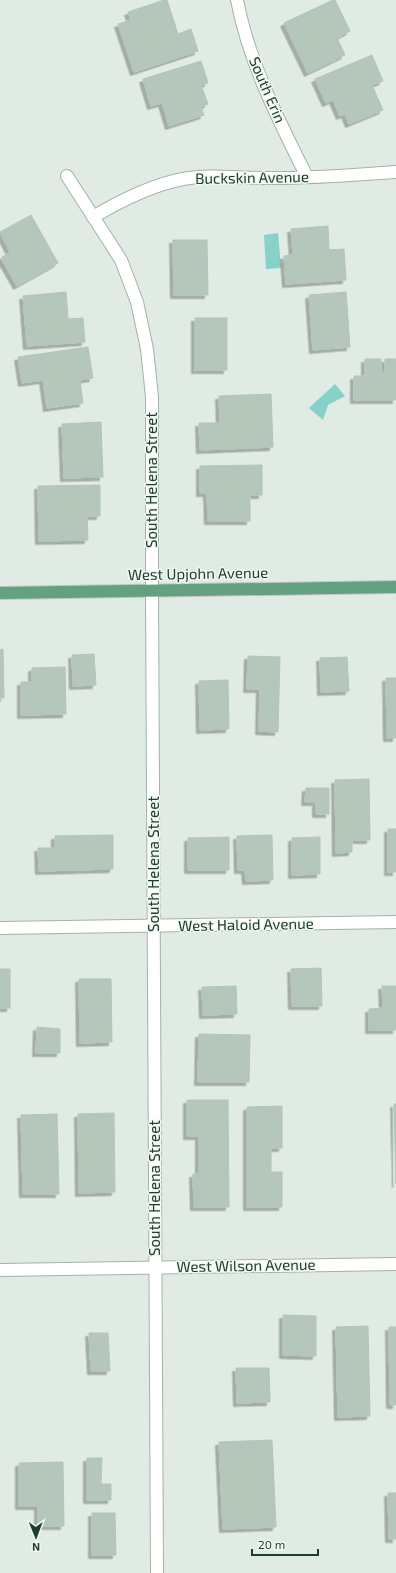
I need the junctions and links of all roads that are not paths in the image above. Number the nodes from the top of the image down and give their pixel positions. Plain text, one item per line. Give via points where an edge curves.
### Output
1 (237, 0) edge
2 (396, 172) edge
3 (67, 176) dead end
4 (307, 177) junction
5 (93, 217) junction
6 (396, 587) edge
7 (152, 590) junction
8 (0, 592) edge
9 (396, 922) edge
10 (154, 926) junction
11 (0, 928) edge
12 (396, 1264) edge
13 (155, 1267) junction
14 (0, 1270) edge
15 (157, 1573) edge

1 - 4 street, South Erin via 252,54 277,116
2 - 4 street, Buckskin Avenue
3 - 5 street, South Helena Street
4 - 5 street, Buckskin Avenue via 214,176 182,179 146,190
5 - 7 street, South Helena Street via 121,260 138,302 147,349 152,397
6 - 7 main road, West Upjohn Avenue
7 - 8 main road, West Upjohn Avenue
7 - 10 street, South Helena Street
9 - 10 street, West Haloid Avenue
10 - 11 street, West Haloid Avenue
10 - 13 street, South Helena Street
12 - 13 street, West Wilson Avenue
13 - 14 street, West Wilson Avenue
13 - 15 street, South Helena Street

